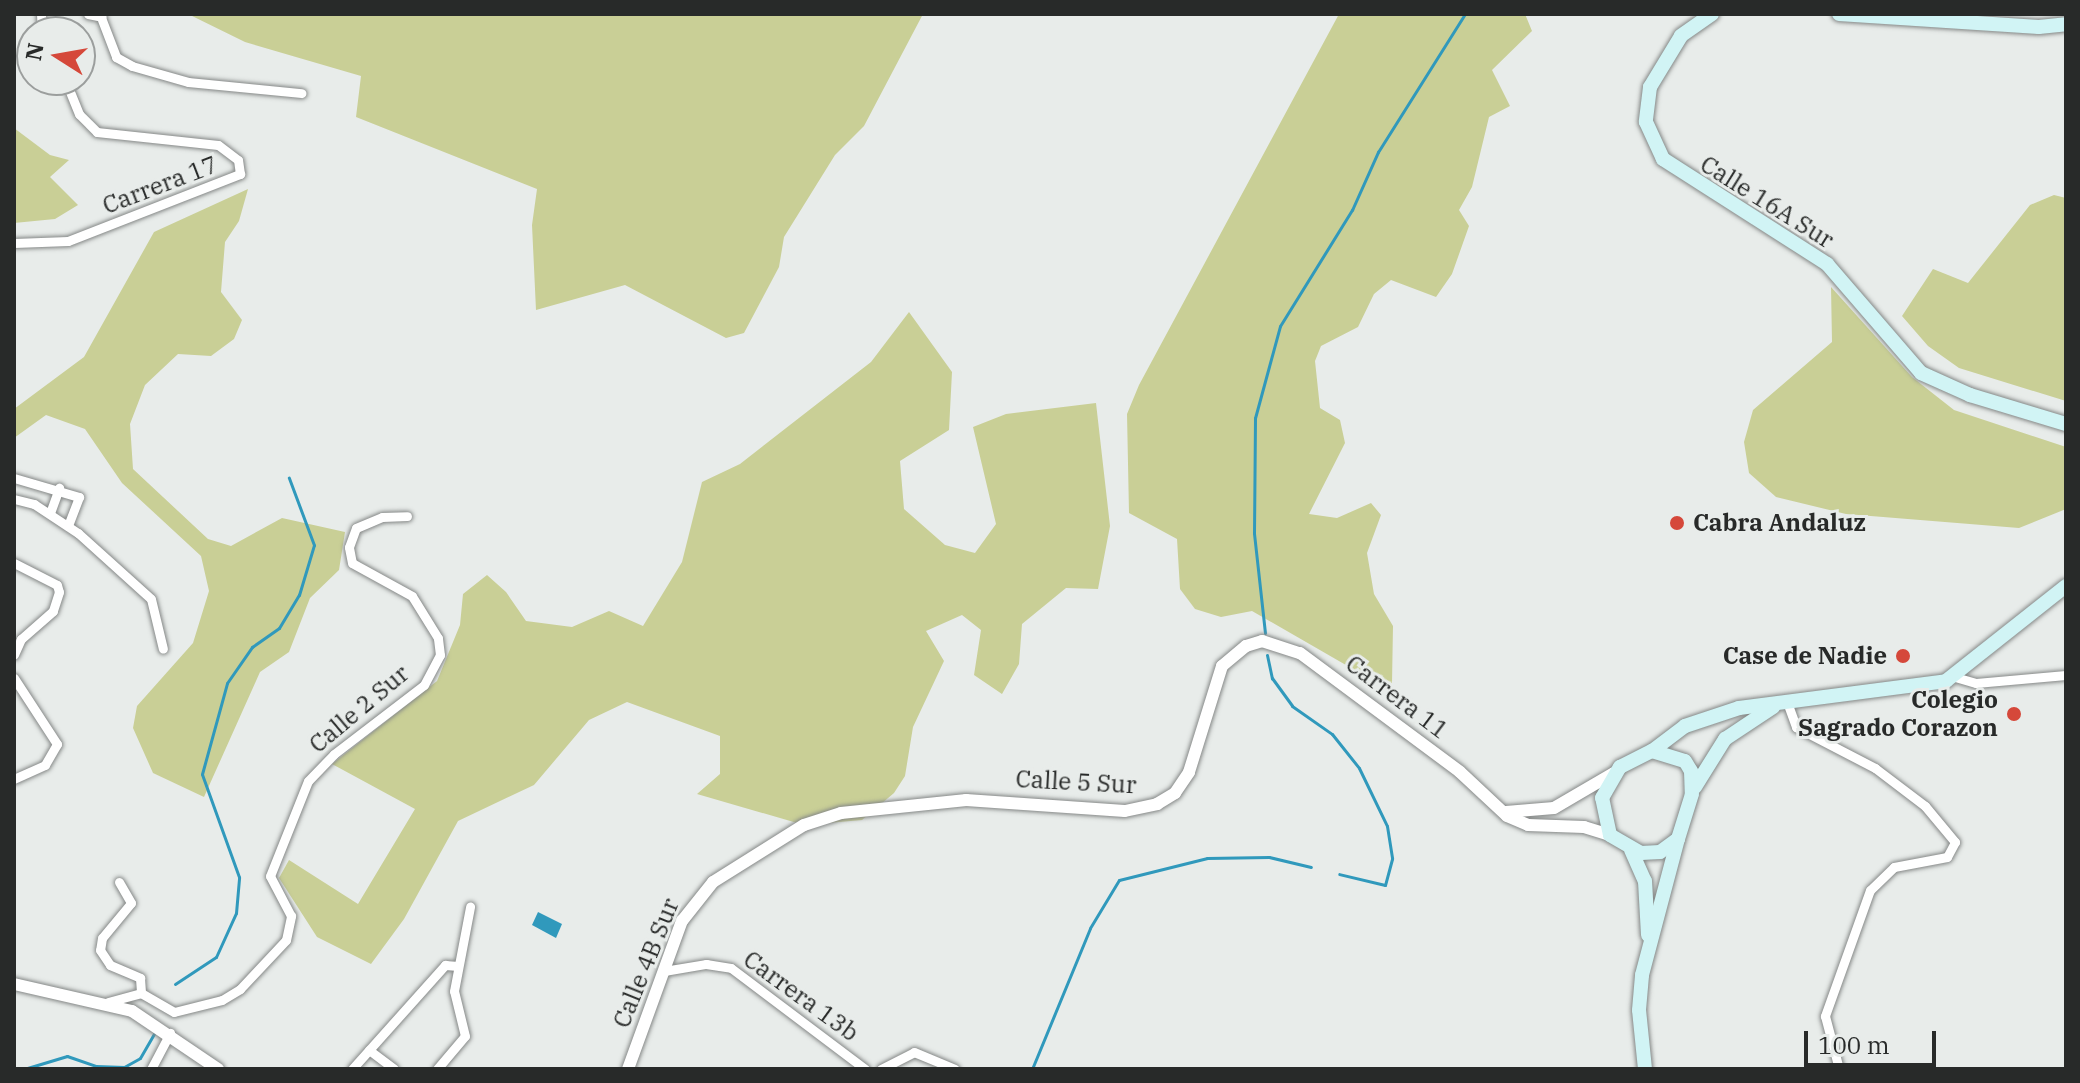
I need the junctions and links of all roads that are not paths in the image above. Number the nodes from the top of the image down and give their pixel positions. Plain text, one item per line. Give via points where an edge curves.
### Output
1 (88, 14) edge
2 (1712, 14) edge
3 (1839, 14) edge
4 (102, 17) edge
5 (2066, 24) edge
6 (301, 93) dead end
7 (71, 96) edge
8 (14, 243) edge
9 (2066, 424) edge
10 (14, 478) edge
11 (59, 488) junction
12 (14, 499) edge
13 (50, 513) junction
14 (407, 516) dead end
15 (68, 526) junction
16 (14, 563) edge
17 (2066, 586) edge
18 (1254, 643) joint
19 (163, 649) dead end
20 (14, 655) edge
21 (2066, 675) edge
22 (1955, 677) junction
23 (14, 678) edge
24 (1784, 703) junction
25 (1652, 751) junction
26 (1614, 773) junction
27 (14, 779) edge
28 (1692, 794) junction
29 (1502, 811) junction
30 (797, 829) joint
31 (1610, 835) junction
32 (1678, 839) junction
33 (1631, 850) junction
34 (119, 882) dead end
35 (470, 907) dead end
36 (1648, 952) junction
37 (458, 966) junction
38 (664, 971) junction
39 (14, 984) edge
40 (141, 993) junction
41 (108, 1002) junction
42 (170, 1032) junction
43 (369, 1050) junction
44 (151, 1069) edge
45 (218, 1069) edge
46 (352, 1069) edge
47 (394, 1069) edge
48 (437, 1069) edge
49 (628, 1069) edge
50 (865, 1069) edge
51 (881, 1069) edge
52 (955, 1069) edge
53 (1645, 1069) edge
54 (1839, 1069) edge

1 - 4 street
2 - 9 main road, Calle 16A Sur via 1681,36 1650,87 1646,122 1663,159 1827,264 1921,373 1970,395
3 - 5 main road via 2039,27
4 - 6 street via 116,57 132,66 188,82
7 - 8 street, Carrera 17 via 97,132 114,138 218,145 238,160 240,174 68,241
10 - 11 street
11 - 13 street
11 - 15 street via 79,497
12 - 13 street
13 - 15 street
14 - 40 street, Calle 2 Sur via 382,517 356,528 349,547 352,563 412,596 438,638 440,655 424,685 334,754 308,781 270,876 291,916 286,940 240,989 222,1000 174,1012
15 - 19 street via 151,599
16 - 20 street via 57,585 59,592 53,611 21,639
17 - 22 main road
18 - 29 street, Carrera 11 via 1278,643 1300,653 1460,772
18 - 30 street, Calle 5 Sur via 1229,658 1217,676 1183,785 1148,808 1125,811 966,800 841,813
21 - 22 street via 1976,683
22 - 24 main road via 1920,687
23 - 27 street via 57,744 45,765
24 - 25 main road via 1701,719
24 - 28 main road via 1725,739
24 - 54 street via 1796,727 1875,768 1925,806 1955,842 1947,857 1885,871 1870,890 1825,1016
25 - 26 main road
25 - 28 main road via 1670,753 1688,765
26 - 29 street via 1554,808
26 - 31 main road via 1601,805
28 - 32 main road
29 - 31 street, Carrera 11 via 1528,825 1584,827
30 - 38 street, Calle 4B Sur via 704,888 682,921
31 - 33 main road
32 - 33 main road via 1660,852
32 - 36 main road
33 - 36 main road via 1645,881
34 - 40 street via 131,903 102,938 100,950 104,961 140,978
35 - 37 street
36 - 53 main road via 1639,1010
37 - 43 street via 445,965
37 - 48 street via 454,991 463,1010 465,1036
38 - 49 street, Calle 4B Sur
38 - 50 street, Carrera 13b via 706,964 731,968
39 - 41 street
40 - 41 street
41 - 42 street
42 - 44 street
42 - 45 street
43 - 46 street
43 - 47 street
51 - 52 street via 914,1052

